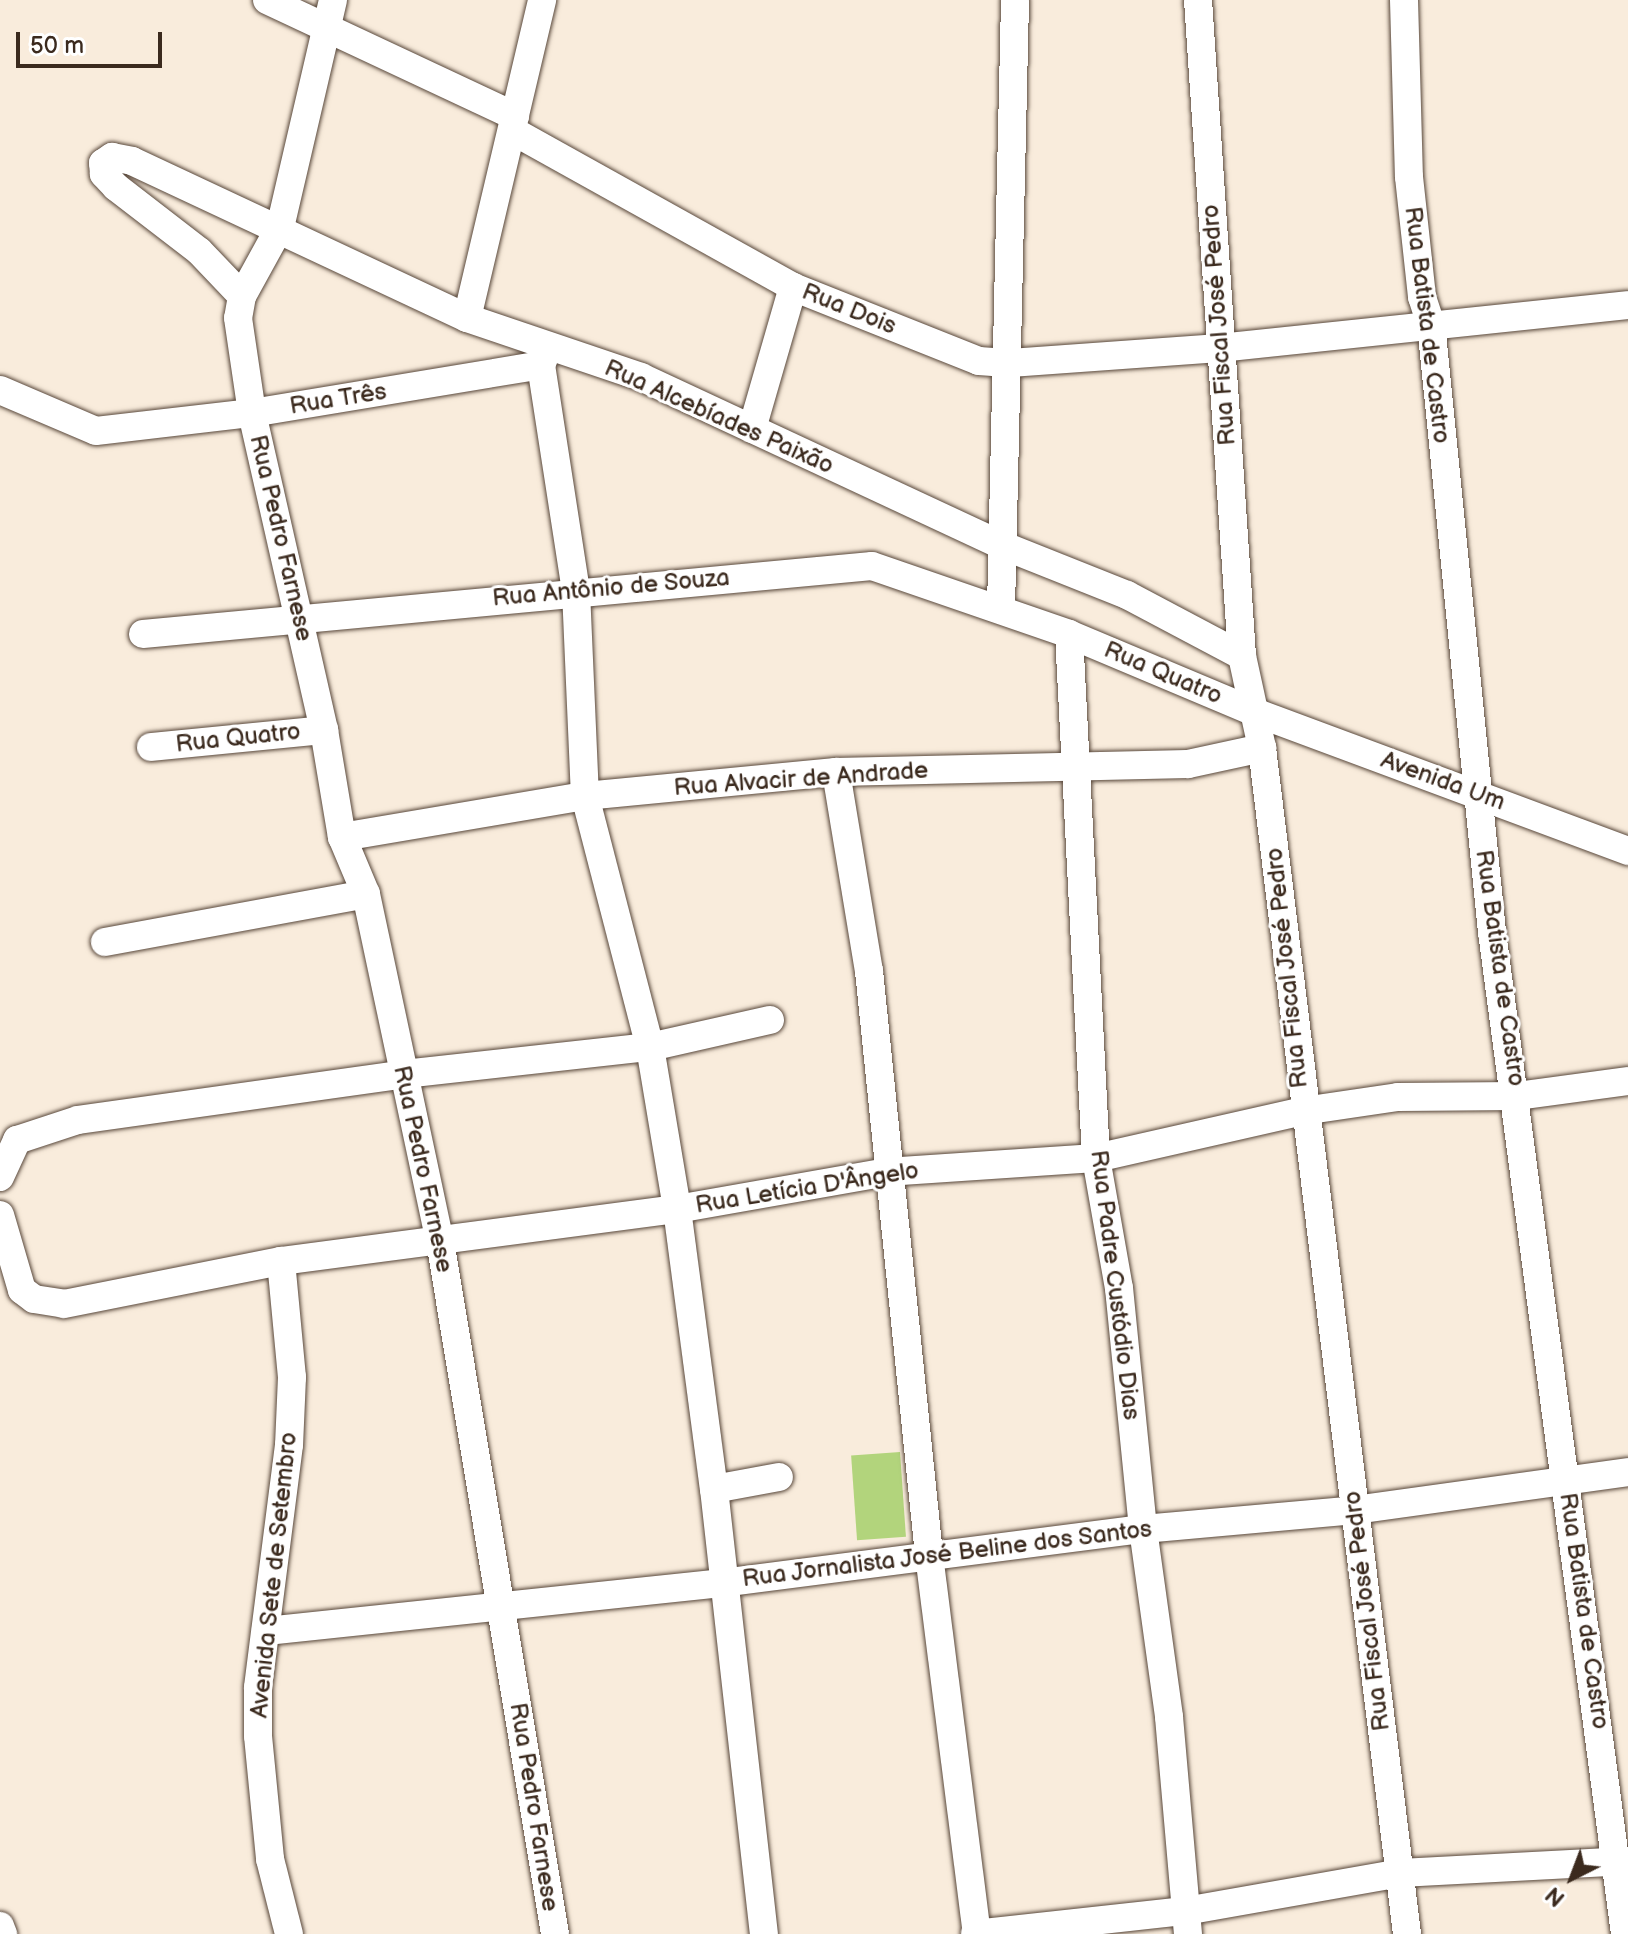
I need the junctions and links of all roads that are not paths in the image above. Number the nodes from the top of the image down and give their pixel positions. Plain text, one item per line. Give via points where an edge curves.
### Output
1 (267, 0) edge
2 (333, 0) edge
3 (542, 0) edge
4 (1015, 0) edge
5 (1198, 0) edge
6 (1404, 0) edge
7 (326, 31) junction
8 (514, 124) junction
9 (280, 227) junction
10 (793, 287) junction
11 (242, 296) junction
12 (1628, 305) edge
13 (467, 318) junction
14 (1431, 324) junction
15 (1219, 348) junction
16 (544, 356) junction
17 (1010, 363) junction
18 (0, 390) edge
19 (252, 413) junction
20 (752, 429) junction
21 (1004, 546) junction
22 (576, 591) junction
23 (1001, 609) junction
24 (299, 615) junction
25 (143, 634) dead end
26 (1069, 634) junction
27 (1242, 656) junction
28 (1257, 713) junction
29 (324, 730) junction
30 (151, 747) dead end
31 (1262, 748) junction
32 (1075, 767) junction
33 (836, 772) junction
34 (1477, 793) junction
35 (585, 796) junction
36 (342, 837) junction
37 (1628, 851) edge
38 (366, 894) junction
39 (105, 942) dead end
40 (770, 1020) dead end
41 (650, 1047) junction
42 (404, 1074) junction
43 (1628, 1081) edge
44 (1517, 1096) junction
45 (1303, 1111) junction
46 (1096, 1158) junction
47 (886, 1172) junction
48 (0, 1177) edge
49 (677, 1209) junction
50 (0, 1215) edge
51 (440, 1241) junction
52 (281, 1261) junction
53 (1628, 1472) edge
54 (779, 1477) dead end
55 (1567, 1481) junction
56 (714, 1489) junction
57 (1355, 1510) junction
58 (1143, 1529) junction
59 (929, 1555) junction
60 (721, 1583) junction
61 (500, 1604) junction
62 (266, 1631) junction
63 (1623, 1861) edge
64 (1400, 1873) junction
65 (1187, 1923) edge
66 (0, 1926) edge
67 (3, 1934) edge
68 (289, 1934) edge
69 (555, 1934) edge
70 (764, 1934) edge
71 (976, 1934) edge
72 (1407, 1934) edge
73 (1625, 1934) edge

1 - 7 street, Rua Dois
2 - 7 street
3 - 8 street
4 - 17 street
5 - 15 street, Rua Fiscal José Pedro
6 - 14 street, Rua Batista de Castro via 1409,177 1422,297
7 - 8 street, Rua Dois
7 - 9 street
8 - 10 street, Rua Dois
8 - 13 street
9 - 11 street
9 - 11 street, Rua Alcebíades Paixão via 132,161 112,157 103,163 104,174 116,187 199,251
9 - 13 street, Rua Alcebíades Paixão via 379,280
10 - 17 street, Rua Dois via 979,361
10 - 20 street
11 - 19 street, Rua Pedro Farnese via 238,318
12 - 14 street, Rua Dois
13 - 16 street, Rua Alcebíades Paixão
14 - 15 street, Rua Dois
14 - 34 street, Rua Batista de Castro
15 - 17 street, Rua Dois
15 - 27 street, Rua Fiscal José Pedro
16 - 19 street, Rua Três
16 - 20 street, Rua Alcebíades Paixão via 641,377
16 - 22 street
17 - 21 street
18 - 19 street, Rua Três via 96,431
19 - 24 street, Rua Pedro Farnese
20 - 21 street, Rua Alcebíades Paixão
21 - 23 street
21 - 27 street, Rua Alcebíades Paixão via 1127,595
22 - 23 street, Rua Antônio de Souza via 872,566
22 - 24 street, Rua Antônio de Souza
22 - 35 street
23 - 26 street, Rua Antônio de Souza
24 - 25 street, Rua Antônio de Souza
24 - 29 street, Rua Pedro Farnese
26 - 28 street, Rua Quatro
26 - 32 street, Rua Padre Custódio Dias
27 - 28 street, Rua Fiscal José Pedro
28 - 31 street, Rua Fiscal José Pedro
28 - 34 street, Avenida Um
29 - 30 street, Rua Quatro
29 - 36 street, Rua Pedro Farnese
31 - 32 street, Rua Alvacir de Andrade via 1188,764
31 - 45 street, Rua Fiscal José Pedro
32 - 33 street, Rua Alvacir de Andrade
32 - 46 street, Rua Padre Custódio Dias via 1090,964
33 - 35 street, Rua Alvacir de Andrade
33 - 47 street via 869,971
34 - 37 street, Avenida Um
34 - 44 street, Rua Batista de Castro
35 - 36 street, Rua Alvacir de Andrade
35 - 41 street
36 - 38 street, Rua Pedro Farnese
38 - 39 street
38 - 42 street, Rua Pedro Farnese
40 - 41 street
41 - 42 street
41 - 49 street
42 - 48 street via 78,1120 17,1140
42 - 51 street, Rua Pedro Farnese
43 - 44 street, Rua Letícia D'Ângelo
44 - 45 street, Rua Letícia D'Ângelo via 1398,1097
44 - 55 street, Rua Batista de Castro
45 - 46 street, Rua Letícia D'Ângelo
45 - 57 street, Rua Fiscal José Pedro
46 - 47 street, Rua Letícia D'Ângelo
46 - 58 street, Rua Padre Custódio Dias via 1119,1288
47 - 49 street, Rua Letícia D'Ângelo
47 - 59 street
49 - 51 street, Rua Letícia D'Ângelo
49 - 56 street
50 - 52 street, Rua Letícia D'Ângelo via 22,1290 44,1302 82,1302
51 - 52 street, Rua Letícia D'Ângelo
51 - 61 street, Rua Pedro Farnese
52 - 62 street, Avenida Sete de Setembro via 292,1377
53 - 55 street, Rua Jornalista José Beline dos Santos
54 - 56 street
55 - 57 street, Rua Jornalista José Beline dos Santos
55 - 63 street, Rua Batista de Castro
56 - 60 street
57 - 58 street, Rua Jornalista José Beline dos Santos
57 - 64 street, Rua Fiscal José Pedro
58 - 59 street, Rua Jornalista José Beline dos Santos
58 - 65 street, Rua Padre Custódio Dias via 1169,1717
59 - 60 street, Rua Jornalista José Beline dos Santos
59 - 71 street
60 - 61 street, Rua Jornalista José Beline dos Santos
60 - 70 street
61 - 62 street, Rua Jornalista José Beline dos Santos
61 - 69 street, Rua Pedro Farnese
62 - 68 street, Avenida Sete de Setembro via 258,1688 259,1750 270,1859
63 - 64 street
63 - 73 street, Rua Batista de Castro
64 - 65 street
64 - 72 street, Rua Fiscal José Pedro
65 - 71 street
66 - 67 street

